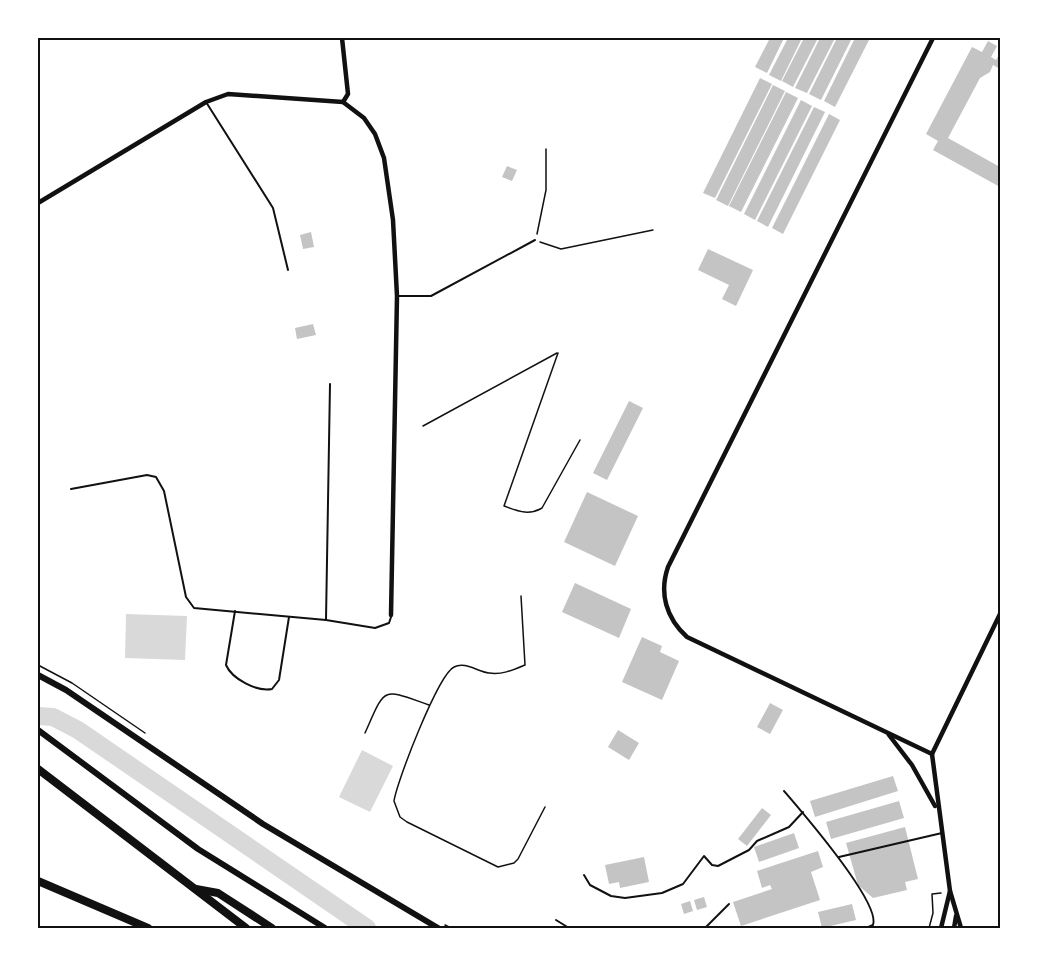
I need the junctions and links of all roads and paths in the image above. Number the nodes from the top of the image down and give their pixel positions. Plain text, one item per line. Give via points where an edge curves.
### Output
1 (342, 38) edge
2 (933, 38) edge
3 (206, 102) junction
4 (344, 102) junction
5 (546, 149) dead end
6 (38, 203) edge
7 (653, 230) dead end
8 (536, 240) junction
9 (288, 270) dead end
10 (397, 296) junction
11 (330, 384) dead end
12 (423, 426) dead end
13 (580, 440) dead end
14 (71, 489) dead end
15 (521, 596) dead end
16 (235, 611) junction
17 (1000, 614) edge
18 (391, 615) joint
19 (290, 617) junction
20 (326, 620) junction
21 (38, 665) edge
22 (38, 675) edge
23 (430, 705) junction
24 (38, 730) edge
25 (365, 733) dead end
26 (888, 733) junction
27 (149, 736) dead end
28 (932, 754) junction
29 (38, 769) edge
30 (784, 791) dead end
31 (545, 807) dead end
32 (938, 809) junction
33 (803, 812) junction
34 (942, 832) junction
35 (838, 857) junction
36 (584, 875) dead end
37 (38, 881) edge
38 (194, 889) junction
39 (950, 891) junction
40 (729, 904) dead end
41 (957, 910) junction
42 (556, 921) dead end
43 (440, 926) edge
44 (148, 928) edge
45 (246, 928) edge
46 (272, 928) edge
47 (325, 928) edge
48 (451, 928) edge
49 (569, 928) edge
50 (705, 928) edge
51 (866, 928) edge
52 (929, 928) edge
53 (941, 928) edge
54 (954, 928) edge
55 (961, 928) edge

1 - 4 street via 348,94
2 - 26 street via 668,567 663,588 668,611 687,637
3 - 4 street via 228,94
3 - 6 street
3 - 9 lane via 273,208
4 - 10 street via 364,118 384,158 393,220
5 - 8 path via 546,190
7 - 8 path via 561,249
8 - 10 lane via 431,296
10 - 18 street
11 - 20 lane
12 - 13 path via 558,352 504,506 522,513 542,508
14 - 16 lane via 156,477 164,491 189,603 194,608
15 - 23 path via 525,665 507,673 490,674 462,665 454,667 445,674
16 - 19 lane
16 - 19 lane via 226,665 236,679 264,690 273,689 279,680
17 - 28 street
18 - 20 lane via 389,623 381,628
19 - 20 lane
21 - 27 path via 72,683
22 - 43 main road via 263,824
23 - 25 path via 386,693
23 - 31 path via 395,792 400,817 492,866 506,866 518,860
24 - 47 main road via 198,849
26 - 28 street
26 - 32 street
28 - 32 street
29 - 38 highway
30 - 33 lane
32 - 34 street
33 - 35 lane
33 - 36 lane via 789,827 757,841 718,866 704,856 676,889 625,898 611,896 590,885
34 - 35 lane
34 - 39 street
35 - 51 lane via 872,909 873,926
37 - 44 highway
38 - 45 highway
38 - 46 highway via 218,893
39 - 41 street
39 - 52 path via 932,894
39 - 53 street
40 - 50 lane
41 - 54 street
41 - 55 street
42 - 49 lane
43 - 48 path

